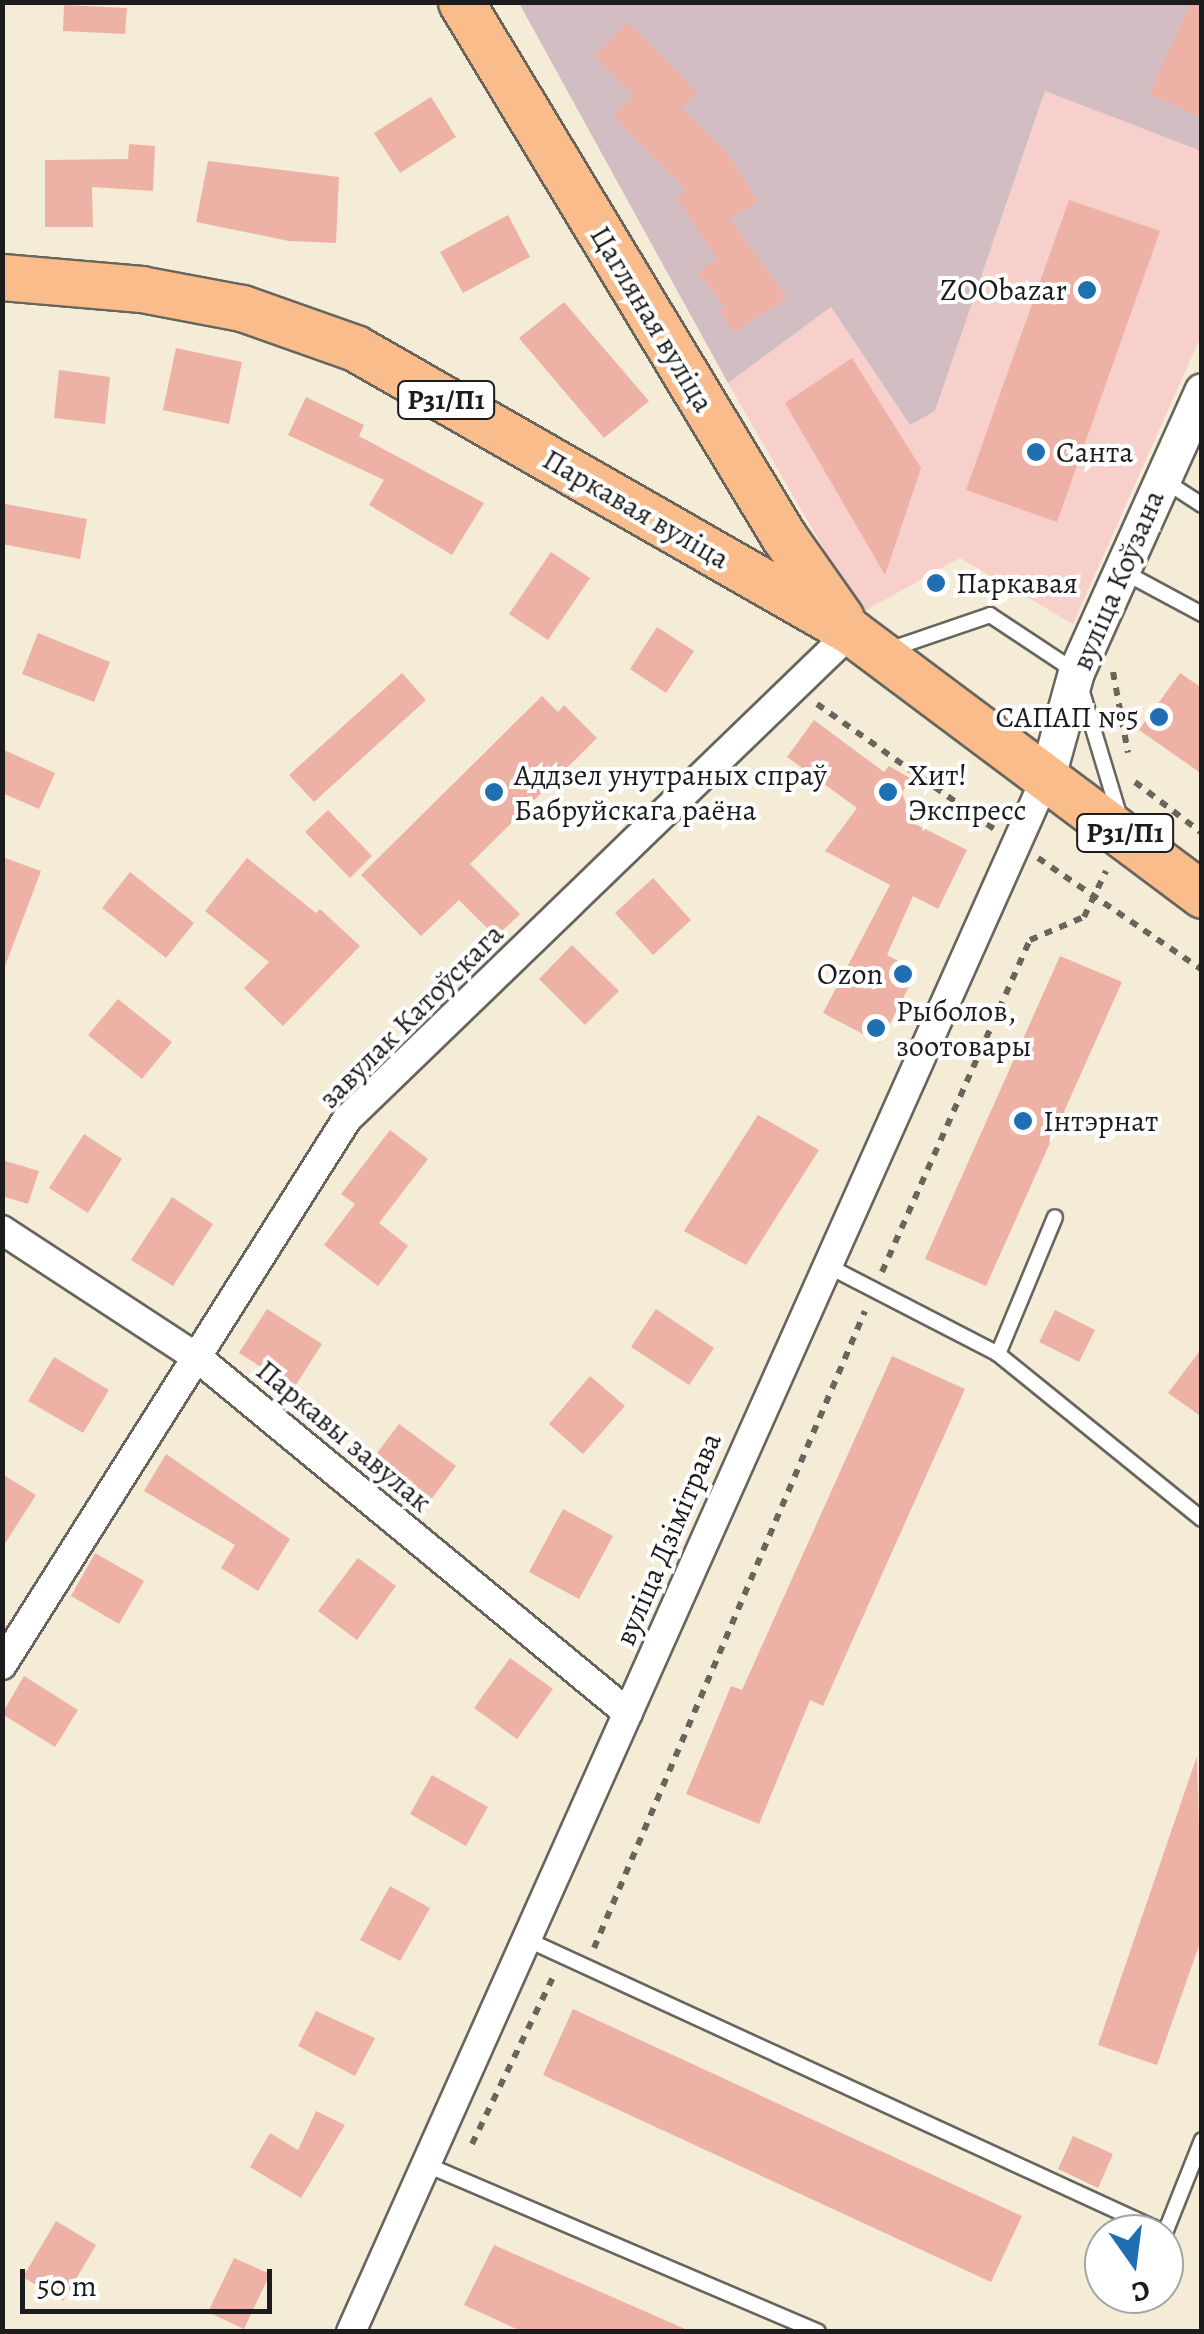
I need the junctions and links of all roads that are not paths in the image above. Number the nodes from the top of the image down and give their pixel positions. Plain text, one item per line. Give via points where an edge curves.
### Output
1 (461, 2) edge
2 (2, 277) edge
3 (1202, 391) edge
4 (1162, 479) junction
5 (1202, 504) edge
6 (1121, 571) junction
7 (1202, 614) edge
8 (865, 642) junction
9 (1076, 672) junction
10 (1048, 774) junction
11 (1124, 833) junction
12 (1202, 894) edge
13 (1055, 1216) dead end
14 (2, 1230) edge
15 (823, 1264) junction
16 (998, 1354) junction
17 (199, 1359) junction
18 (1202, 1519) edge
19 (2, 1666) edge
20 (628, 1713) junction
21 (528, 1940) junction
22 (1202, 2140) edge
23 (426, 2165) junction
24 (351, 2332) edge
25 (818, 2332) edge

1 - 8 main road, Цагляная вуліца / Р31/П1 via 784,536
2 - 8 main road, Паркавая вуліца / Р31/П1 via 242,308 355,348
3 - 4 street, вуліца Коўзана
4 - 5 lane
4 - 6 street, вуліца Коўзана
6 - 7 lane
6 - 9 street, вуліца Коўзана
8 - 9 lane via 990,614
8 - 10 main road, Паркавая вуліца / Р31/П1
8 - 17 street, завулак Катоўскага via 347,1119
9 - 10 street, вуліца Коўзана
9 - 11 lane
10 - 11 main road, Паркавая вуліца / Р31/П1
10 - 15 street, вуліца Дзімітрава
11 - 12 main road, Паркавая вуліца / Р31/П1
13 - 16 lane
14 - 17 street, Паркавы завулак
15 - 16 lane
15 - 20 street, вуліца Дзімітрава
16 - 18 lane
17 - 19 street, завулак Катоўскага
17 - 20 street, Паркавы завулак
20 - 21 street, вуліца Дзімітрава
21 - 22 lane via 1165,2233
21 - 23 street, вуліца Дзімітрава
23 - 24 street, вуліца Дзімітрава
23 - 25 lane

